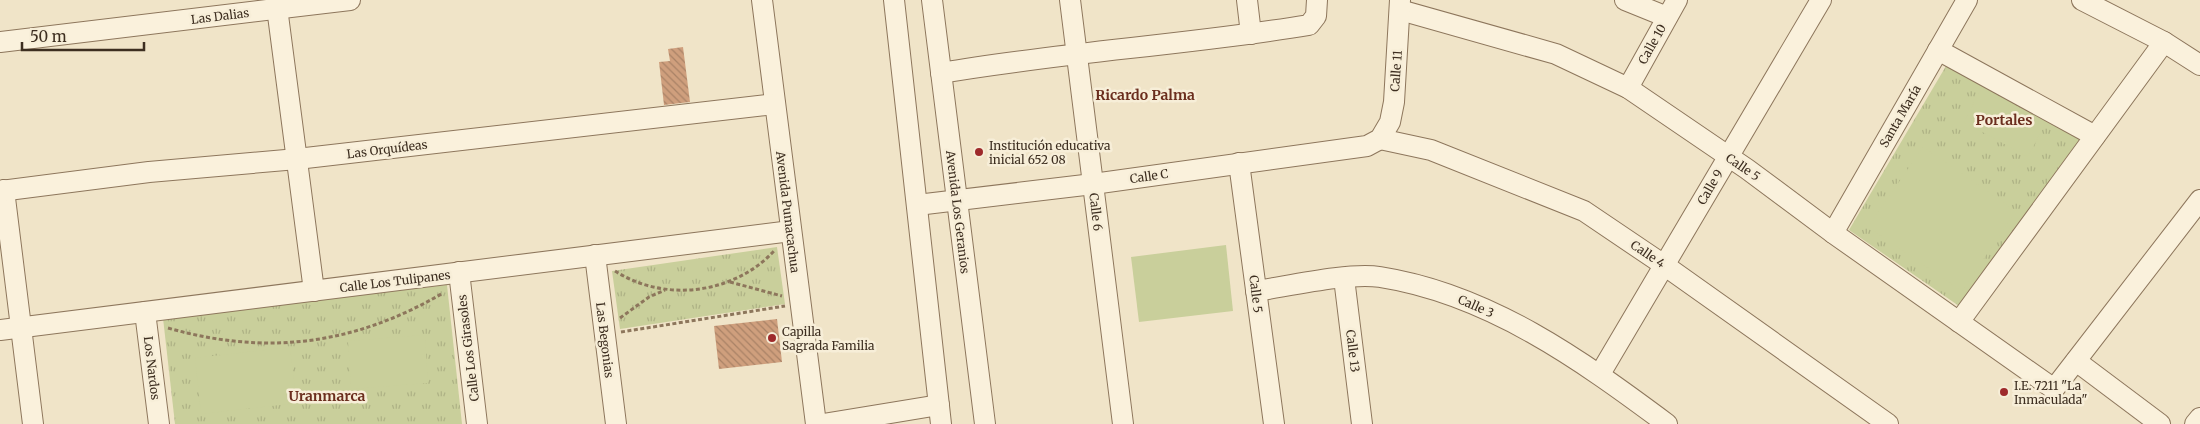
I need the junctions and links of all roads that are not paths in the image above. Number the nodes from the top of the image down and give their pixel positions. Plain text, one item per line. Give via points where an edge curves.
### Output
1 (350, 0) edge
2 (762, 0) edge
3 (894, 0) edge
4 (932, 0) edge
5 (1070, 0) edge
6 (1247, 0) edge
7 (1317, 0) edge
8 (1625, 0) edge
9 (1821, 0) edge
10 (1968, 0) edge
11 (2088, 1) edge
12 (277, 4) edge
13 (1400, 5) edge
14 (1672, 8) edge
15 (1251, 34) junction
16 (0, 42) edge
17 (2164, 42) junction
18 (1938, 50) junction
19 (1077, 54) junction
20 (2200, 65) edge
21 (941, 73) junction
22 (1628, 88) junction
23 (774, 104) junction
24 (2096, 136) junction
25 (1380, 139) junction
26 (1728, 157) junction
27 (297, 159) junction
28 (1239, 164) junction
29 (1093, 184) junction
30 (2, 187) edge
31 (957, 200) junction
32 (917, 205) junction
33 (2198, 209) edge
34 (791, 231) junction
35 (1833, 232) junction
36 (595, 255) junction
37 (1664, 265) junction
38 (459, 272) junction
39 (1344, 278) junction
40 (314, 291) junction
41 (1256, 291) junction
42 (145, 312) junction
43 (1959, 322) junction
44 (21, 327) junction
45 (0, 330) edge
46 (2076, 361) junction
47 (1600, 374) junction
48 (940, 415) edge
49 (2200, 418) edge
50 (1366, 421) edge
51 (33, 424) edge
52 (159, 424) edge
53 (477, 424) edge
54 (616, 424) edge
55 (816, 424) edge
56 (824, 424) edge
57 (985, 424) edge
58 (1122, 424) edge
59 (1274, 424) edge
60 (1668, 424) edge
61 (1888, 424) edge
62 (2160, 424) edge
63 (2195, 424) edge

1 - 12 street, Las Dalias
2 - 23 street, Avenida Pumacachua
3 - 32 street
4 - 21 street, Avenida Los Geranios
5 - 19 street, Calle 6
6 - 15 street
7 - 15 street via 1316,16 1309,25
8 - 14 street
9 - 26 street, Calle 9
10 - 18 street, Santa María
11 - 17 street
12 - 16 street, Las Dalias
12 - 27 street
13 - 22 street, Calle 5 via 1556,54
13 - 25 street, Calle 11 via 1394,102 1390,122
14 - 22 street, Calle 10
15 - 19 street
17 - 20 street
17 - 24 street
18 - 24 street
18 - 35 street, Santa María
19 - 21 street
19 - 29 street, Calle 6
21 - 31 street, Avenida Los Geranios
22 - 26 street, Calle 5
23 - 27 street, Las Orquídeas
23 - 34 street, Avenida Pumacachua
24 - 43 street
25 - 28 street, Calle C via 1367,146
25 - 37 street, Calle 4 via 1430,150 1584,211
26 - 35 street, Calle 5
26 - 37 street, Calle 9
27 - 30 street, Las Orquídeas
27 - 40 street
28 - 29 street, Calle C
28 - 41 street, Calle 5
29 - 31 street, Calle C
29 - 58 street, Calle 6
30 - 44 street
31 - 32 street, Calle C
31 - 57 street, Avenida Los Geranios
32 - 48 street
33 - 46 street
34 - 36 street, Calle Los Tulipanes
34 - 55 street, Avenida Pumacachua
35 - 43 street, Calle 5
36 - 38 street, Calle Los Tulipanes
36 - 54 street, Las Begonias
37 - 47 street, Calle 9
37 - 61 street, Calle 4
38 - 40 street, Calle Los Tulipanes
38 - 53 street, Calle Los Girasoles
39 - 41 street, Calle 3
39 - 47 street, Calle 3 via 1379,277 1454,296 1524,328
39 - 50 street, Calle 13
40 - 42 street, Calle Los Tulipanes
41 - 59 street, Calle 5
42 - 44 street, Calle Los Tulipanes
42 - 52 street, Los Nardos
43 - 46 street, Calle 5 via 2054,389
44 - 45 street, Calle Los Tulipanes
44 - 51 street
46 - 62 street
47 - 60 street, Calle 3
48 - 56 street
49 - 63 street

